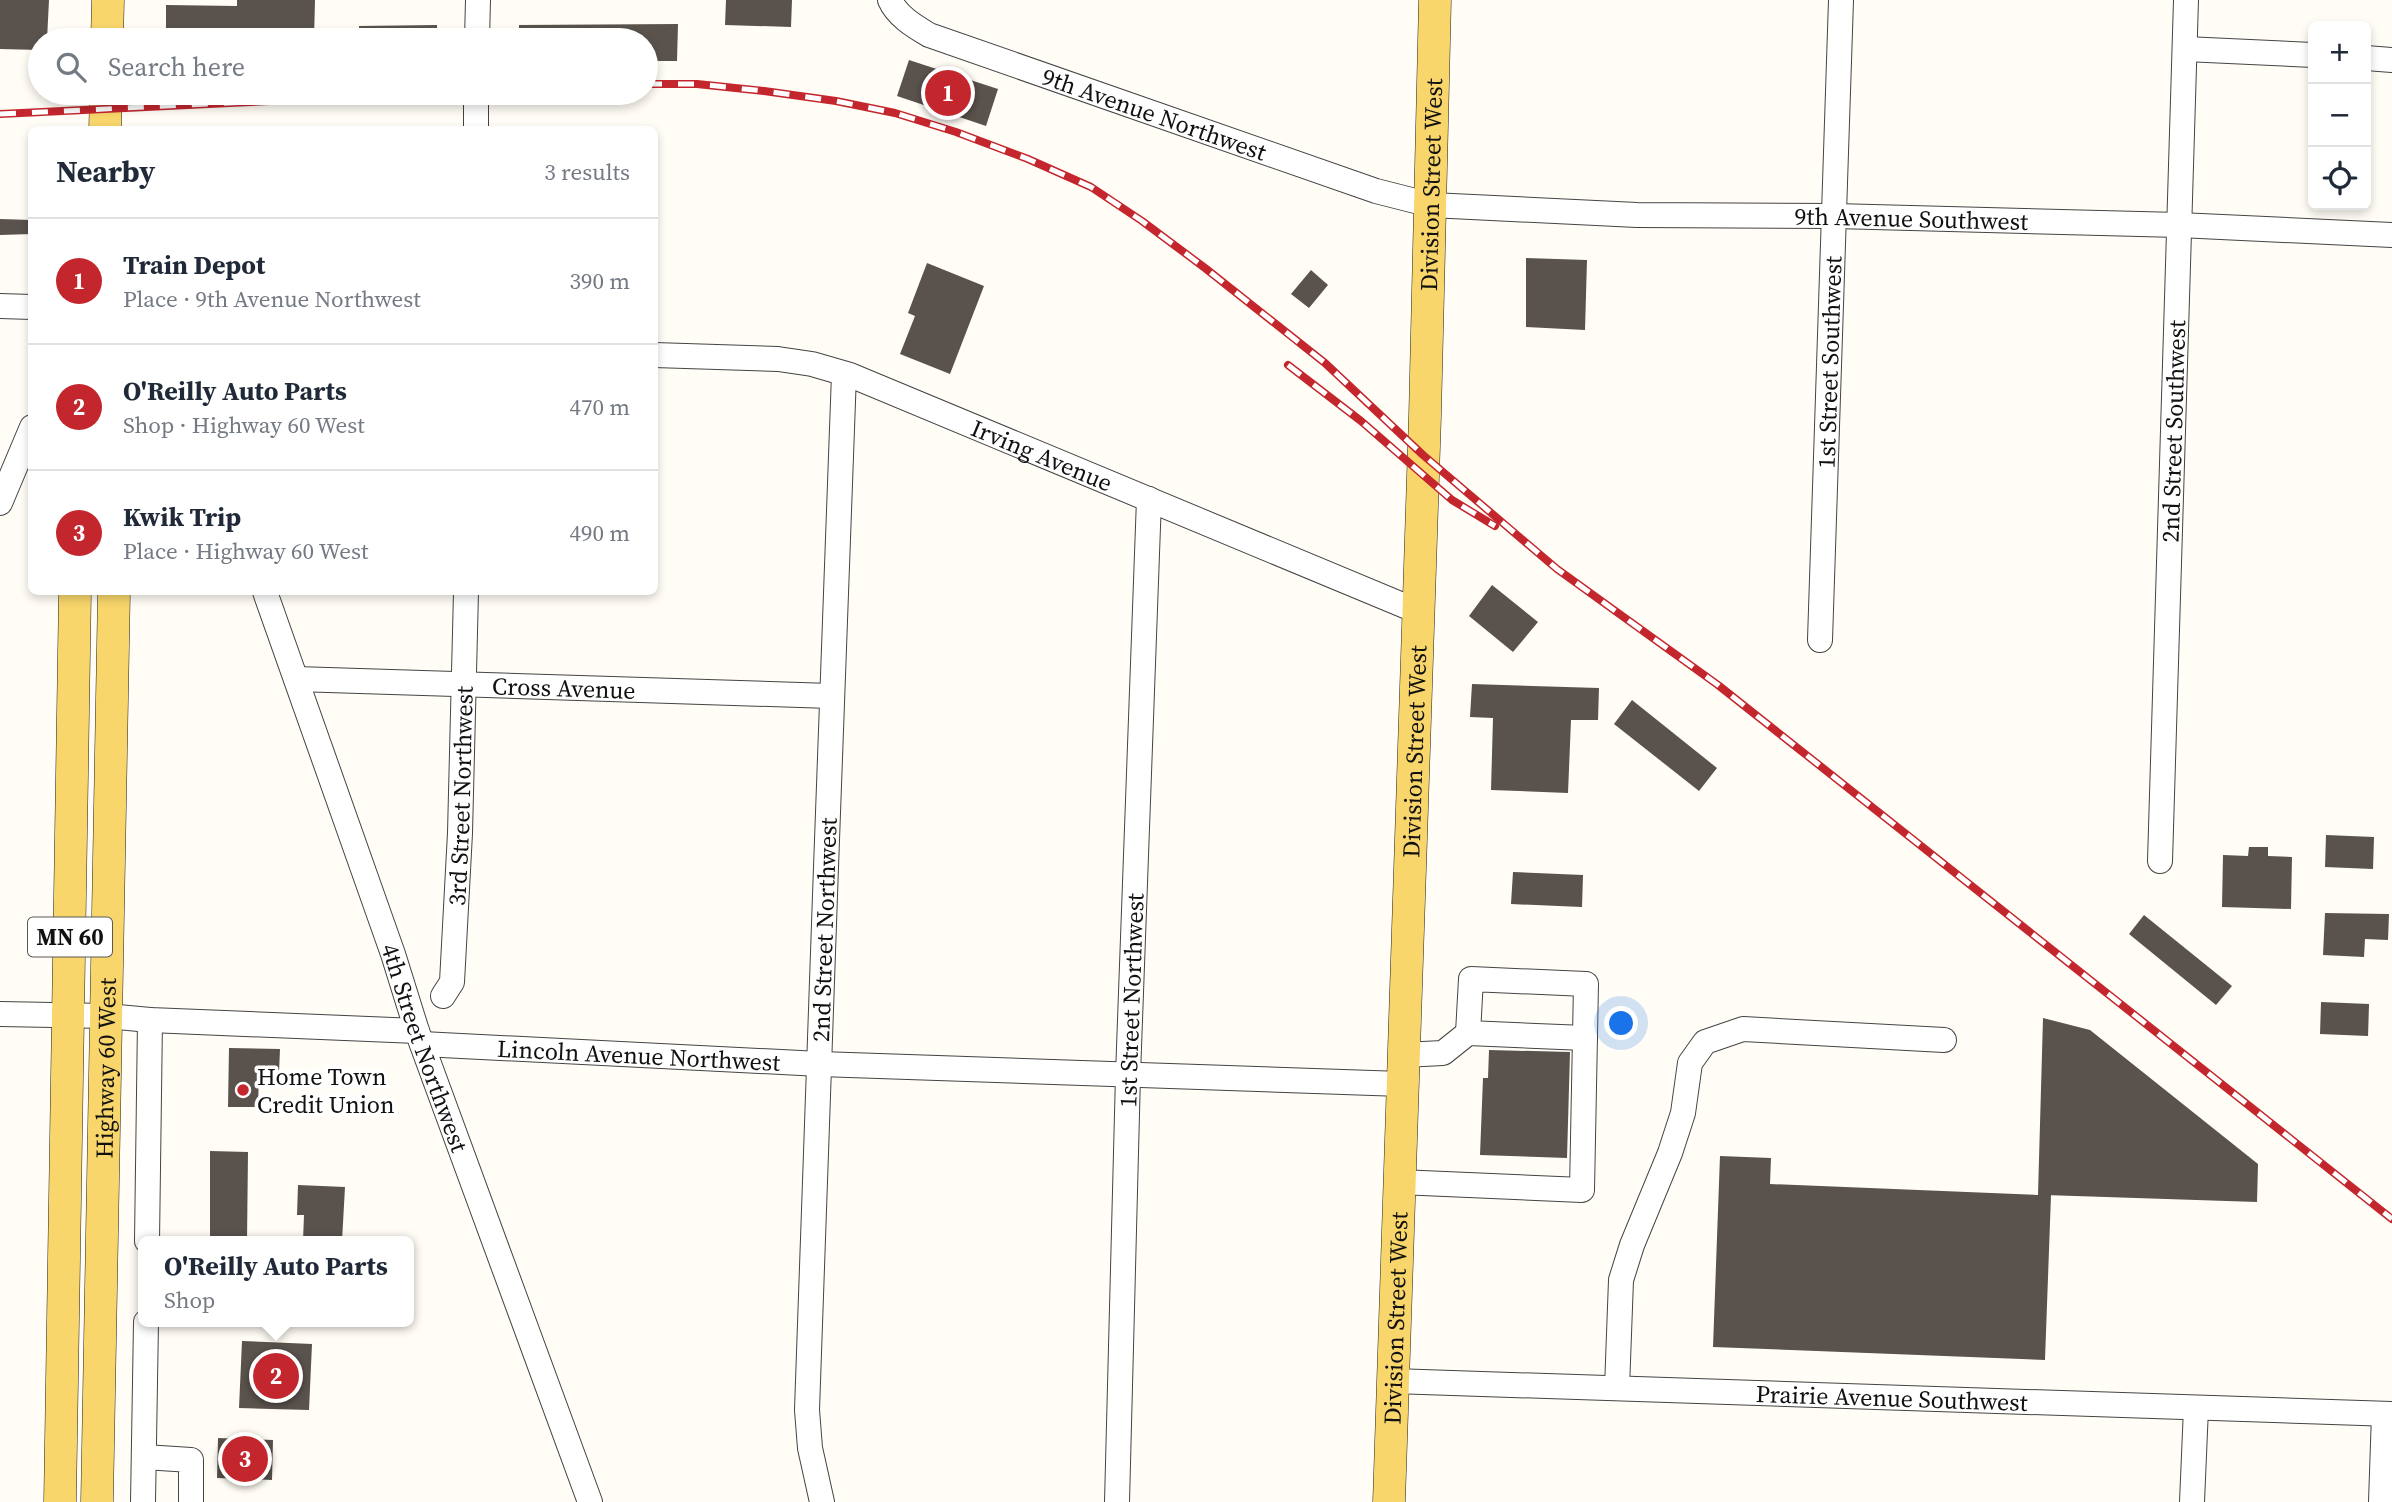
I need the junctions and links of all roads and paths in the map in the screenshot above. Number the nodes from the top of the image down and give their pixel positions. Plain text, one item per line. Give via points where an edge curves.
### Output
1 (108, 0) edge
2 (478, 0) edge
3 (890, 0) edge
4 (1435, 0) edge
5 (1841, 0) edge
6 (2186, 0) edge
7 (107, 28) edge
8 (477, 28) edge
9 (2185, 49) junction
10 (2308, 55) edge
11 (2371, 58) edge
12 (2392, 60) edge
13 (106, 105) edge
14 (476, 105) edge
15 (105, 126) edge
16 (476, 126) edge
17 (1431, 205) junction
18 (1835, 216) junction
19 (2179, 225) junction
20 (2392, 235) edge
21 (0, 306) edge
22 (28, 307) edge
23 (658, 355) edge
24 (844, 374) junction
25 (28, 436) edge
26 (1149, 499) junction
27 (0, 503) edge
28 (75, 595) edge
29 (114, 595) edge
30 (266, 595) edge
31 (466, 595) edge
32 (1417, 611) junction
33 (1820, 640) dead end
34 (296, 679) junction
35 (463, 683) junction
36 (831, 696) junction
37 (2160, 861) dead end
38 (443, 996) dead end
39 (0, 1014) edge
40 (69, 1016) junction
41 (107, 1016) junction
42 (150, 1020) junction
43 (1468, 1033) junction
44 (419, 1038) junction
45 (1585, 1038) junction
46 (1944, 1040) dead end
47 (820, 1064) junction
48 (1403, 1069) junction
49 (1128, 1075) junction
50 (1399, 1182) junction
51 (147, 1236) edge
52 (146, 1327) edge
53 (1393, 1381) junction
54 (1617, 1388) junction
55 (2196, 1408) junction
56 (2388, 1414) edge
57 (144, 1457) junction
58 (819, 1494) edge
59 (60, 1502) edge
60 (97, 1502) edge
61 (143, 1502) edge
62 (191, 1502) edge
63 (590, 1502) edge
64 (1117, 1502) edge
65 (1389, 1502) edge
66 (2192, 1502) edge
67 (2381, 1502) edge

1 - 7 main road
2 - 8 street
3 - 17 street, 9th Avenue Northwest via 909,23 929,35 1376,191
4 - 17 main road, Division Street West
5 - 18 street, 1st Street Southwest
6 - 9 street, 2nd Street Southwest
9 - 10 street
9 - 19 street, 2nd Street Southwest
11 - 12 street
13 - 15 main road
14 - 16 street
17 - 18 street, 9th Avenue Southwest via 1637,215
17 - 32 main road, Division Street West
18 - 19 street, 9th Avenue Southwest
18 - 33 street, 1st Street Southwest
19 - 20 street, 9th Avenue Southwest
19 - 37 street, 2nd Street Southwest
21 - 22 street
23 - 24 street, Irving Avenue via 778,359
24 - 26 street, Irving Avenue
24 - 36 street, 2nd Street Northwest
25 - 27 street
26 - 32 street, Irving Avenue
26 - 49 street, 1st Street Northwest
28 - 40 main road, Highway 60 West / MN 60
29 - 41 main road, Highway 60 West / MN 60
30 - 34 street, 4th Street Northwest
31 - 35 street, 3rd Street Northwest
32 - 48 main road, Division Street West
34 - 35 street, Cross Avenue
34 - 44 street, 4th Street Northwest
35 - 36 street, Cross Avenue
35 - 38 street, 3rd Street Northwest via 452,982
36 - 47 street, 2nd Street Northwest
39 - 40 street, Lincoln Avenue Northwest
40 - 41 street, Lincoln Avenue Northwest
40 - 59 main road, Highway 60 West / MN 60
41 - 42 street, Lincoln Avenue Northwest
41 - 60 main road, Highway 60 West / MN 60
42 - 44 street, Lincoln Avenue Northwest
42 - 51 street
43 - 45 street
43 - 45 street via 1471,979 1586,984
43 - 48 street, Lincoln Avenue Northwest via 1443,1053
44 - 47 street, Lincoln Avenue Northwest
44 - 63 street, 4th Street Northwest
45 - 50 street via 1582,1190
46 - 54 street via 1743,1029 1705,1042 1690,1063 1683,1113 1620,1280
47 - 49 street, Lincoln Avenue Northwest
47 - 58 street, 2nd Street Northwest via 807,1410
48 - 49 street, Lincoln Avenue Northwest
48 - 50 main road, Division Street West
49 - 64 street, 1st Street Northwest
50 - 53 main road, Division Street West
52 - 57 street
53 - 54 street, Prairie Avenue Southwest
53 - 65 main road, Division Street West
54 - 55 street, Prairie Avenue Southwest
55 - 56 street, Prairie Avenue Southwest
55 - 66 street
56 - 67 street
57 - 61 street
57 - 62 street via 191,1460

